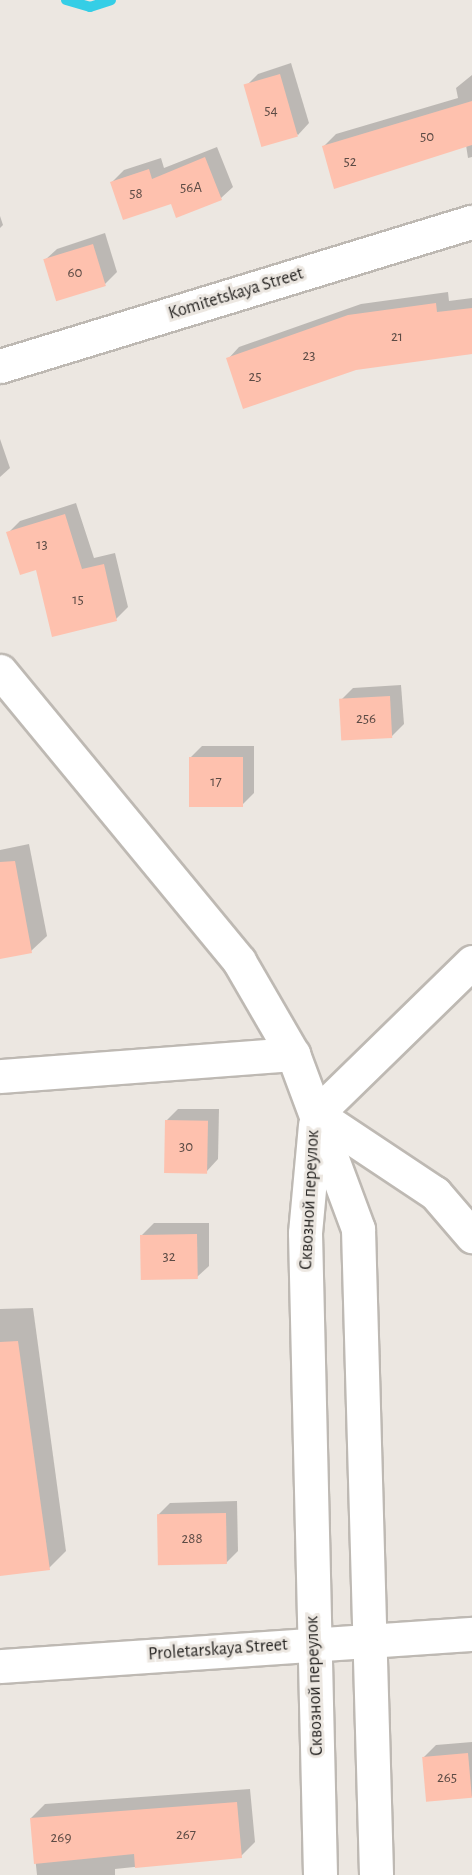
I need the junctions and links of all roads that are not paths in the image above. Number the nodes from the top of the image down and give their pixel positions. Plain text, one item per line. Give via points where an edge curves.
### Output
1 (472, 222) edge
2 (0, 366) edge
3 (0, 671) edge
4 (472, 962) edge
5 (293, 1054) junction
6 (0, 1076) edge
7 (316, 1114) junction
8 (472, 1236) edge
9 (472, 1634) edge
10 (368, 1642) junction
11 (313, 1643) junction
12 (0, 1666) edge
13 (320, 1875) edge
14 (375, 1875) edge

1 - 2 street, Komitetskaya Street
3 - 5 street via 239,960
4 - 7 street
5 - 6 street
5 - 7 street
7 - 8 street via 435,1193
7 - 10 street, Сквозной переулок via 358,1230
7 - 11 street, Сквозной переулок via 305,1233
9 - 10 street, Proletarskaya Street
10 - 11 street, Proletarskaya Street
10 - 14 street, Сквозной переулок
11 - 12 street, Proletarskaya Street
11 - 13 street, Сквозной переулок

